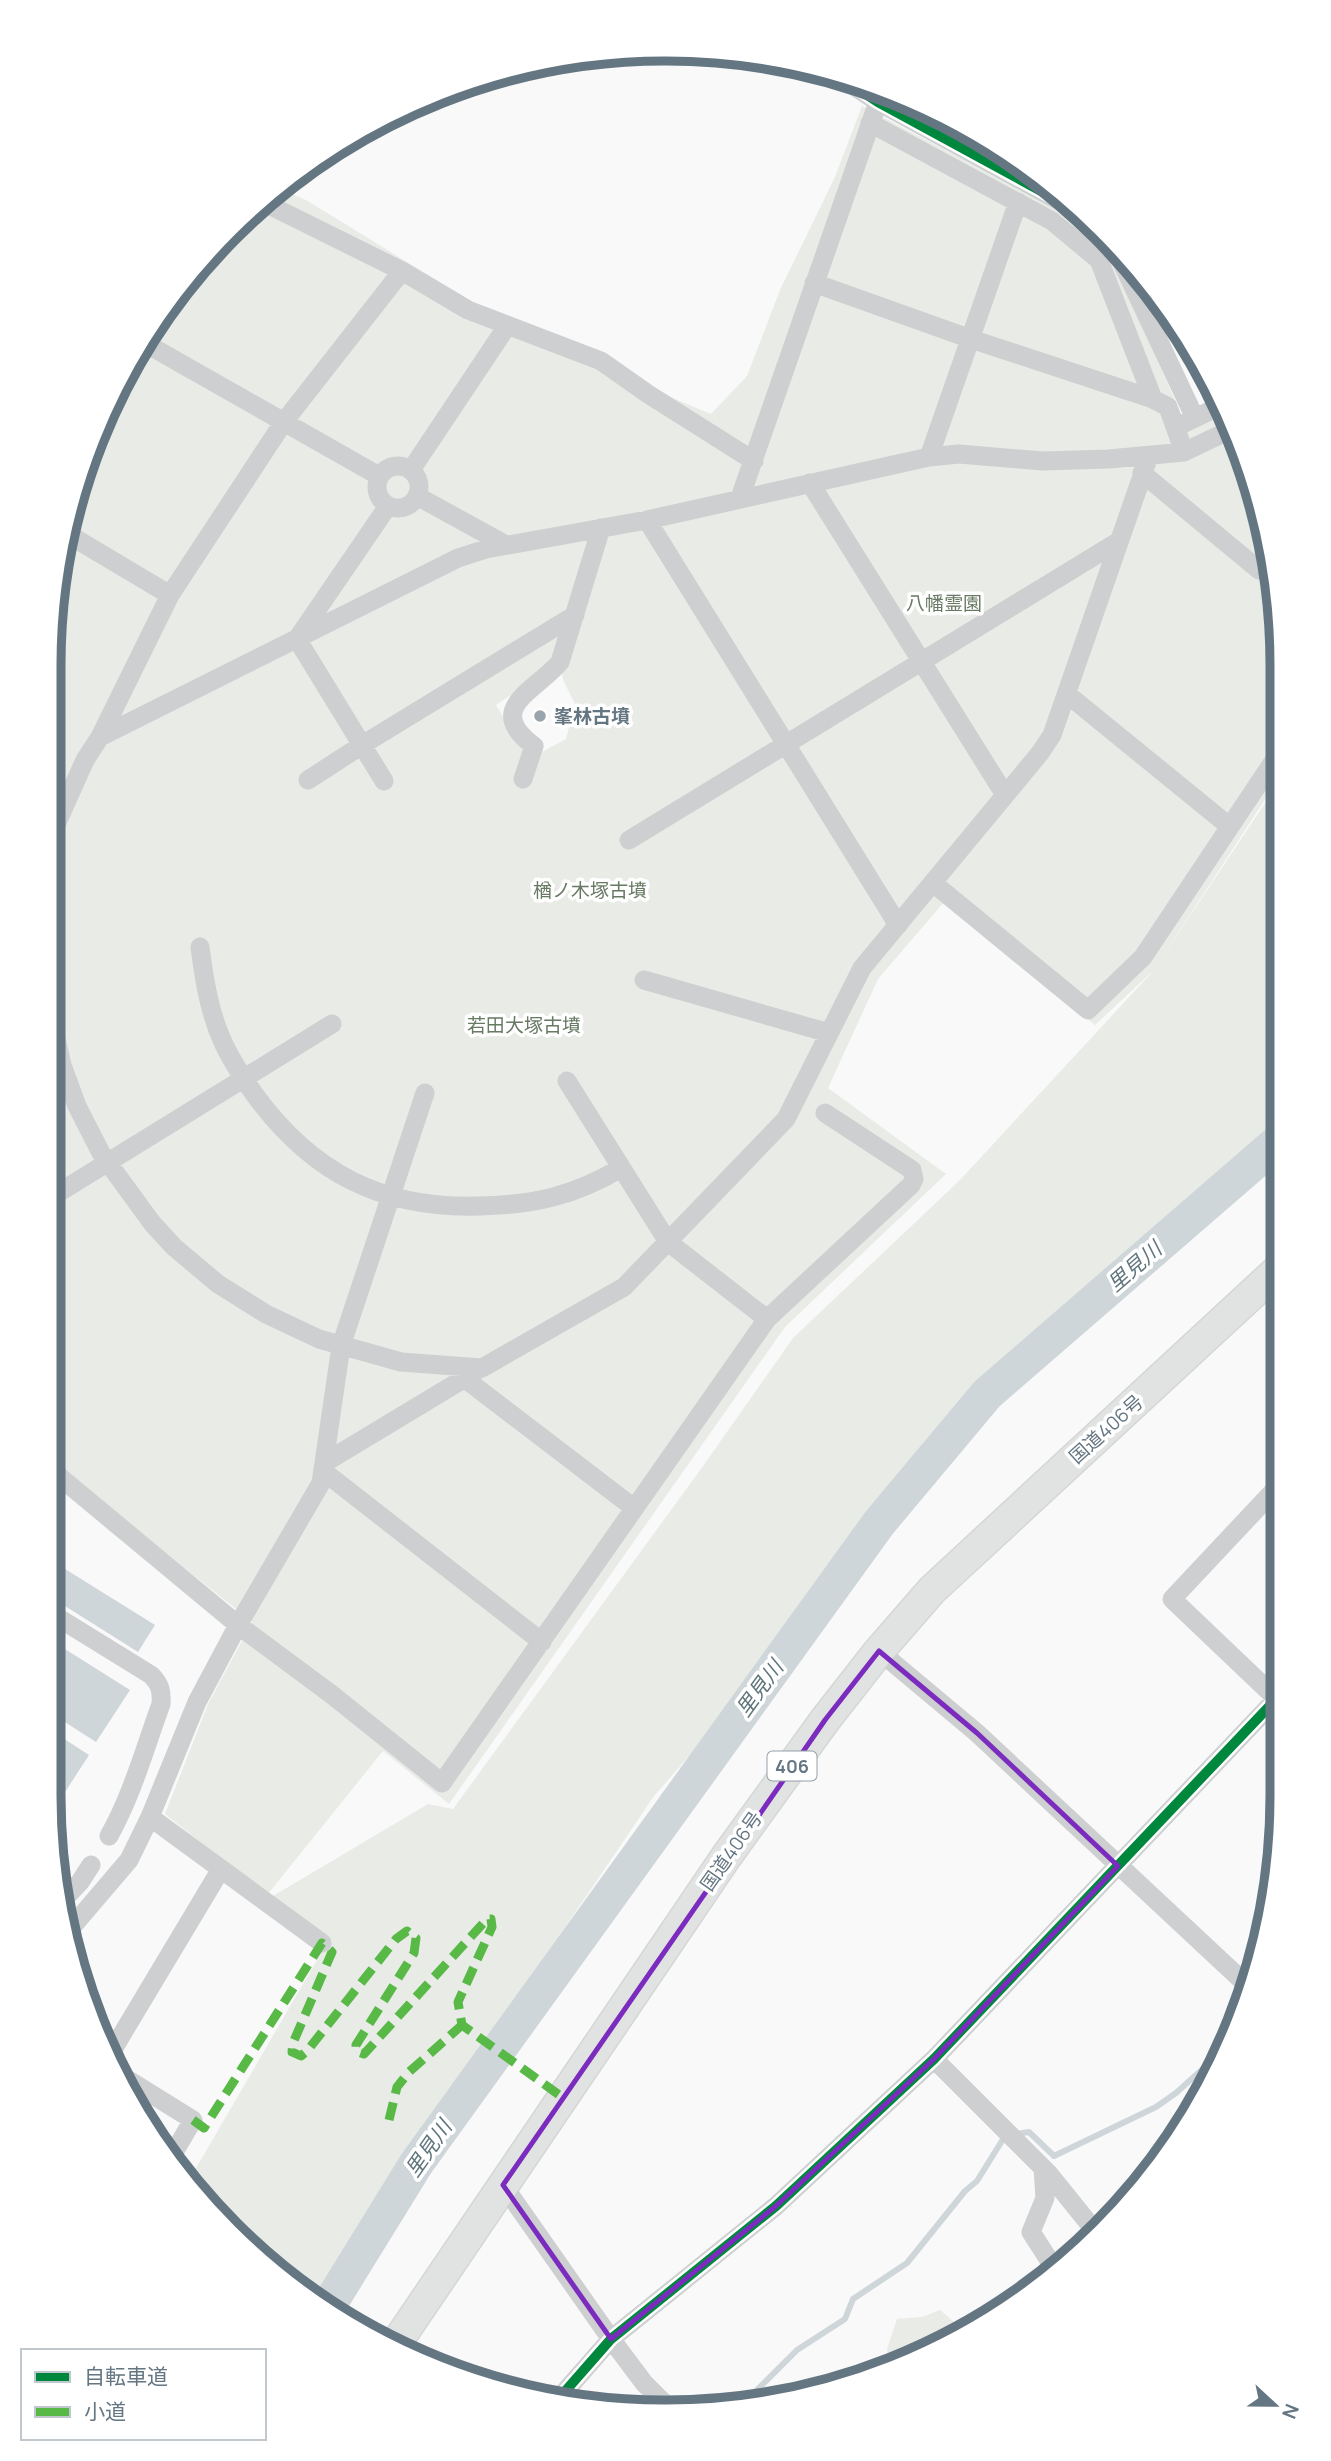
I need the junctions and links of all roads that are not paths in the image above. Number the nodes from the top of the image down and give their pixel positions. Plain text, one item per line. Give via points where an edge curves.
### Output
1 (870, 97) edge
2 (878, 102) junction
3 (870, 123) junction
4 (1032, 185) edge
5 (1018, 202) junction
6 (272, 207) edge
7 (402, 271) junction
8 (1130, 279) edge
9 (814, 283) junction
10 (506, 326) junction
11 (971, 339) junction
12 (152, 347) edge
13 (1153, 399) junction
14 (1212, 410) edge
15 (1195, 418) junction
16 (284, 423) junction
17 (1176, 428) junction
18 (1224, 433) edge
19 (1184, 452) junction
20 (929, 457) junction
21 (754, 461) junction
22 (1146, 464) junction
23 (411, 470) junction
24 (379, 476) junction
25 (810, 483) junction
26 (417, 496) junction
27 (740, 498) junction
28 (388, 506) junction
29 (647, 520) junction
30 (601, 528) junction
31 (75, 539) edge
32 (1119, 541) junction
33 (506, 545) junction
34 (1259, 570) dead end
35 (170, 596) junction
36 (575, 615) junction
37 (297, 639) junction
38 (920, 662) junction
39 (1067, 694) junction
40 (100, 737) junction
41 (785, 744) junction
42 (362, 745) junction
43 (1270, 766) edge
44 (523, 779) dead end
45 (308, 780) dead end
46 (384, 781) dead end
47 (1005, 795) junction
48 (61, 813) edge
49 (1229, 827) junction
50 (629, 840) dead end
51 (933, 883) junction
52 (898, 925) junction
53 (200, 947) dead end
54 (644, 980) dead end
55 (332, 1024) dead end
56 (830, 1033) junction
57 (61, 1061) edge
58 (243, 1079) junction
59 (566, 1081) dead end
60 (425, 1093) dead end
61 (825, 1113) dead end
62 (107, 1162) junction
63 (621, 1168) junction
64 (61, 1191) edge
65 (390, 1197) junction
66 (668, 1242) junction
67 (1270, 1281) edge
68 (767, 1319) junction
69 (341, 1346) junction
70 (482, 1368) junction
71 (464, 1378) junction
72 (323, 1467) junction
73 (61, 1478) edge
74 (1270, 1495) edge
75 (634, 1508) junction
76 (61, 1619) edge
77 (238, 1625) junction
78 (542, 1642) junction
79 (879, 1651) junction
80 (1270, 1690) edge
81 (1270, 1705) edge
82 (150, 1817) junction
83 (109, 1836) dead end
84 (91, 1865) dead end
85 (1118, 1866) junction
86 (221, 1869) junction
87 (69, 1893) edge
88 (75, 1923) edge
89 (322, 1943) dead end
90 (1241, 1980) edge
91 (116, 2046) edge
92 (934, 2059) junction
93 (135, 2084) edge
94 (176, 2149) edge
95 (1043, 2168) junction
96 (503, 2185) junction
97 (1090, 2225) edge
98 (1052, 2260) edge
99 (400, 2338) edge
100 (611, 2339) junction
101 (565, 2391) edge
102 (661, 2400) edge

1 - 2 street
2 - 3 street
2 - 4 street
3 - 5 street
3 - 9 street
5 - 11 street
5 - 13 street via 1052,221 1099,260
6 - 7 street
7 - 10 street via 468,310
7 - 16 street
8 - 15 street
9 - 11 street
9 - 21 street
10 - 21 street via 601,361
10 - 23 street
11 - 13 street
11 - 20 street
12 - 16 street
13 - 17 street via 1168,407
14 - 15 street
15 - 17 street
16 - 24 street
16 - 35 street
17 - 19 street
18 - 19 street
19 - 22 street
20 - 22 street via 959,454
20 - 25 street
21 - 27 street
22 - 32 street
22 - 34 street
23 - 24 street via 393,466
23 - 26 street via 419,482
24 - 28 street via 379,498
25 - 27 street
25 - 38 street
26 - 28 street via 402,508
26 - 33 street
27 - 29 street
28 - 37 street
29 - 30 street
29 - 41 street
30 - 33 street
30 - 36 street
31 - 35 street
32 - 38 street
32 - 39 street
33 - 37 street via 458,558
35 - 40 street
36 - 42 street
36 - 44 street via 560,662 519,698 512,712 514,725 534,746
37 - 40 street
37 - 42 street
38 - 41 street
38 - 47 street
39 - 47 street via 1052,735
39 - 49 street
40 - 48 street
41 - 50 street
41 - 52 street
42 - 45 street
42 - 46 street
43 - 49 street
47 - 51 street
49 - 51 street via 1143,957 1088,1010
51 - 52 street
52 - 56 street via 862,968
53 - 58 street via 212,1011
54 - 56 street
55 - 58 street
56 - 66 street via 786,1119
57 - 62 street via 77,1106
58 - 62 street
58 - 65 street via 304,1149 350,1180
59 - 63 street
60 - 65 street
61 - 68 street via 912,1170 914,1179
62 - 64 street
62 - 69 street via 152,1223 218,1284 292,1328
63 - 65 street via 583,1189 518,1204 457,1207
63 - 66 street
65 - 69 street
66 - 68 street
66 - 70 street via 624,1287
67 - 79 highway, 国道406号 / 406 via 942,1581
68 - 75 street
69 - 70 street via 401,1362
69 - 72 street
70 - 71 street
71 - 72 street
71 - 75 street
72 - 77 street via 321,1483
72 - 78 street
73 - 77 street
74 - 80 street via 1172,1599
75 - 78 street
76 - 83 street via 151,1675 162,1693 125,1808
77 - 78 street via 442,1783
77 - 82 street via 197,1702
79 - 85 street via 977,1733
79 - 96 highway, 国道406号 / 406 via 726,1857
81 - 85 street
82 - 86 street
82 - 88 street via 129,1860
84 - 87 street
85 - 90 street
85 - 92 street
86 - 89 street
86 - 91 street
92 - 95 street
92 - 100 street via 776,2206
93 - 94 street via 193,2120
95 - 97 street
95 - 98 street via 1045,2198 1031,2232
96 - 99 highway, 国道406号 / 406
96 - 100 street
100 - 101 street
100 - 102 street

